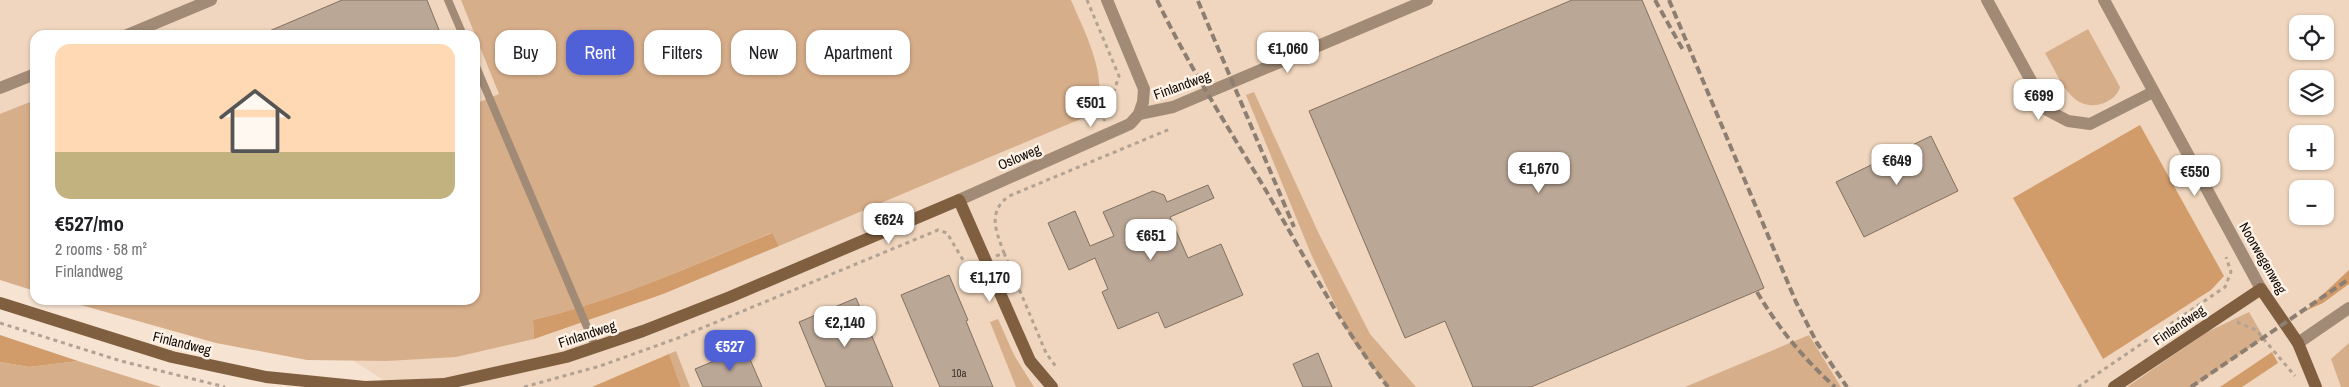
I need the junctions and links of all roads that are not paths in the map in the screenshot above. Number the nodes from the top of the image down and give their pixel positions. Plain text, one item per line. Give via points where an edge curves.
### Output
1 (210, 0) edge
2 (448, 0) edge
3 (1107, 0) edge
4 (1427, 0) edge
5 (1987, 0) edge
6 (2104, 0) edge
7 (139, 30) edge
8 (461, 30) edge
9 (30, 76) edge
10 (480, 76) edge
11 (0, 88) edge
12 (2154, 92) junction
13 (1139, 114) junction
14 (959, 200) junction
15 (2261, 289) junction
16 (0, 303) edge
17 (2349, 308) edge
18 (2298, 343) junction
19 (596, 348) junction
20 (1052, 387) edge
21 (2114, 387) edge
22 (2316, 387) edge

1 - 7 street
2 - 8 lane
3 - 13 street via 1144,89
4 - 13 street, Finlandweg via 1173,107
5 - 12 street via 2047,110 2068,121 2090,124
6 - 12 street, Noorwegenweg
9 - 11 street
10 - 19 lane
12 - 15 street, Noorwegenweg
13 - 14 street, Osloweg via 1130,124 1106,137
14 - 19 street, Finlandweg via 730,297
14 - 20 street via 1030,361
15 - 18 street, Noorwegenweg
15 - 21 street, Finlandweg
16 - 19 street, Finlandweg via 172,357 266,377 365,387 444,384
17 - 18 street
18 - 22 street, Noorwegenweg

